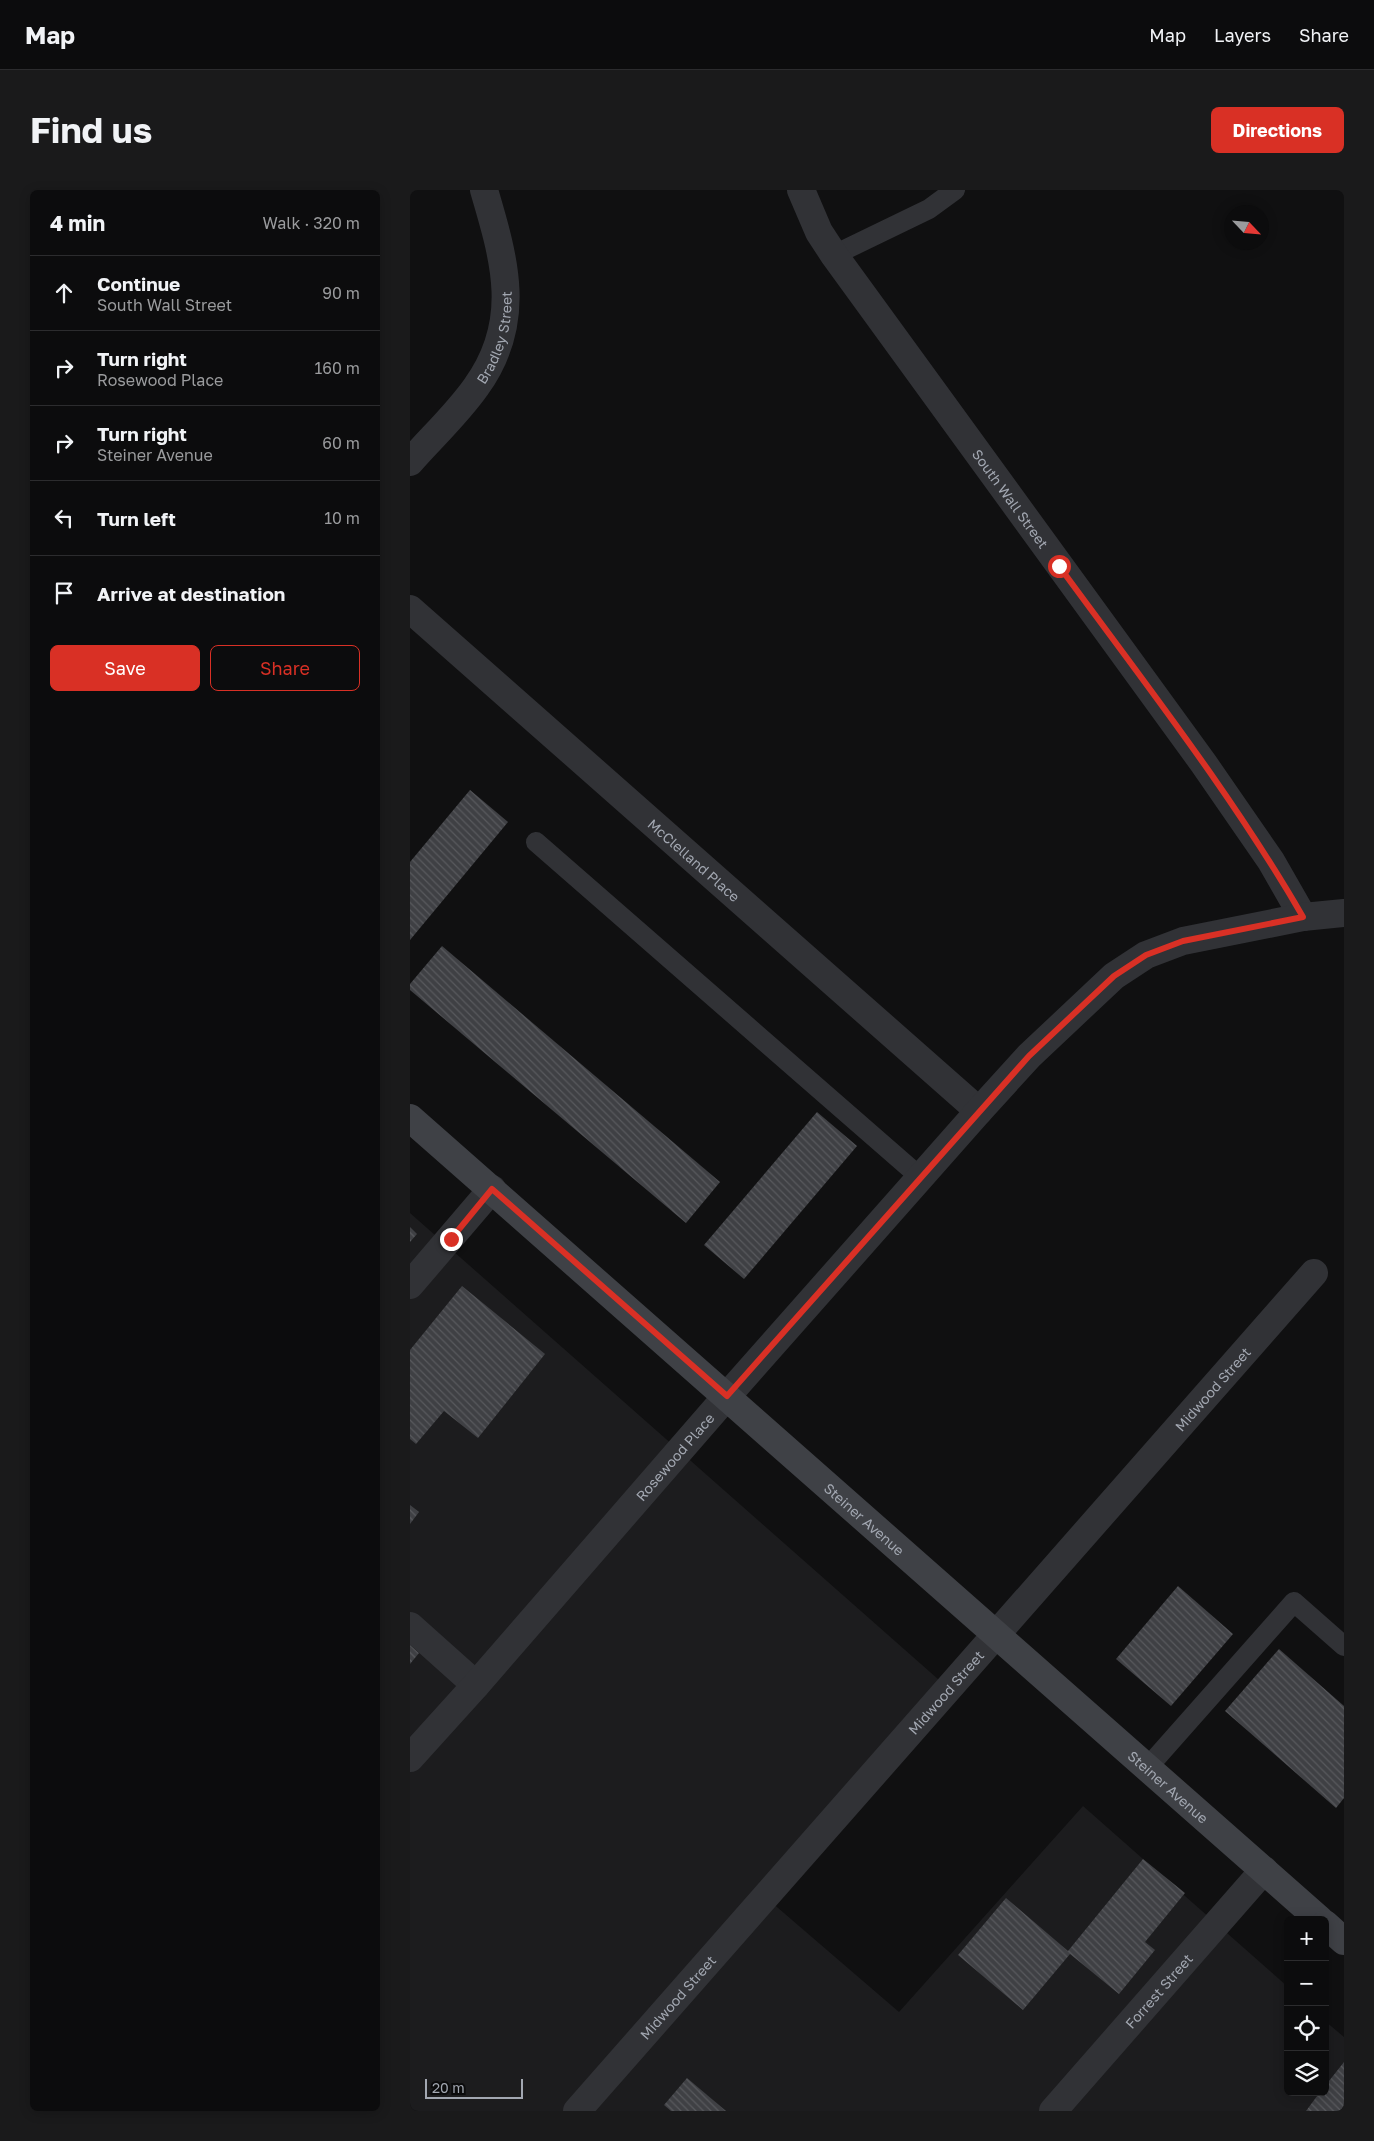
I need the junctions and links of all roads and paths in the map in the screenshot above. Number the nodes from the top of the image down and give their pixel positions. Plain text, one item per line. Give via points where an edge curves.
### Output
1 (484, 190) edge
2 (801, 190) edge
3 (955, 190) edge
4 (834, 255) junction
5 (410, 462) edge
6 (410, 608) edge
7 (536, 842) dead end
8 (1344, 913) edge
9 (1303, 917) junction
10 (979, 1111) junction
11 (410, 1118) edge
12 (920, 1177) junction
13 (492, 1189) junction
14 (1314, 1273) dead end
15 (410, 1285) edge
16 (727, 1396) junction
17 (410, 1626) edge
18 (996, 1634) junction
19 (1344, 1646) edge
20 (476, 1686) junction
21 (410, 1758) edge
22 (1148, 1767) junction
23 (1264, 1870) junction
24 (1316, 1916) edge
25 (1329, 1928) edge
26 (1344, 1941) edge
27 (577, 2111) edge
28 (1053, 2111) edge

1 - 5 street, Bradley Street via 505,278 505,324 493,360 476,388
2 - 4 street, South Wall Street via 819,232
3 - 4 lane via 929,209
4 - 9 street, South Wall Street via 1204,764 1271,861
6 - 10 street, McClelland Place
7 - 12 lane
8 - 9 street
9 - 10 street, Rosewood Place via 1183,941 1146,955 1114,976 1029,1056
10 - 12 street, Rosewood Place
11 - 13 street, Steiner Avenue
12 - 16 street, Rosewood Place
13 - 15 street
13 - 16 street, Steiner Avenue
14 - 18 street, Midwood Street
16 - 18 street, Steiner Avenue
16 - 20 street, Rosewood Place
17 - 20 street
18 - 22 street, Steiner Avenue
18 - 27 street, Midwood Street
19 - 22 lane via 1294,1602
20 - 21 street, Rosewood Place
22 - 23 street, Steiner Avenue
23 - 24 street, Steiner Avenue
23 - 28 street, Forrest Street
25 - 26 street

